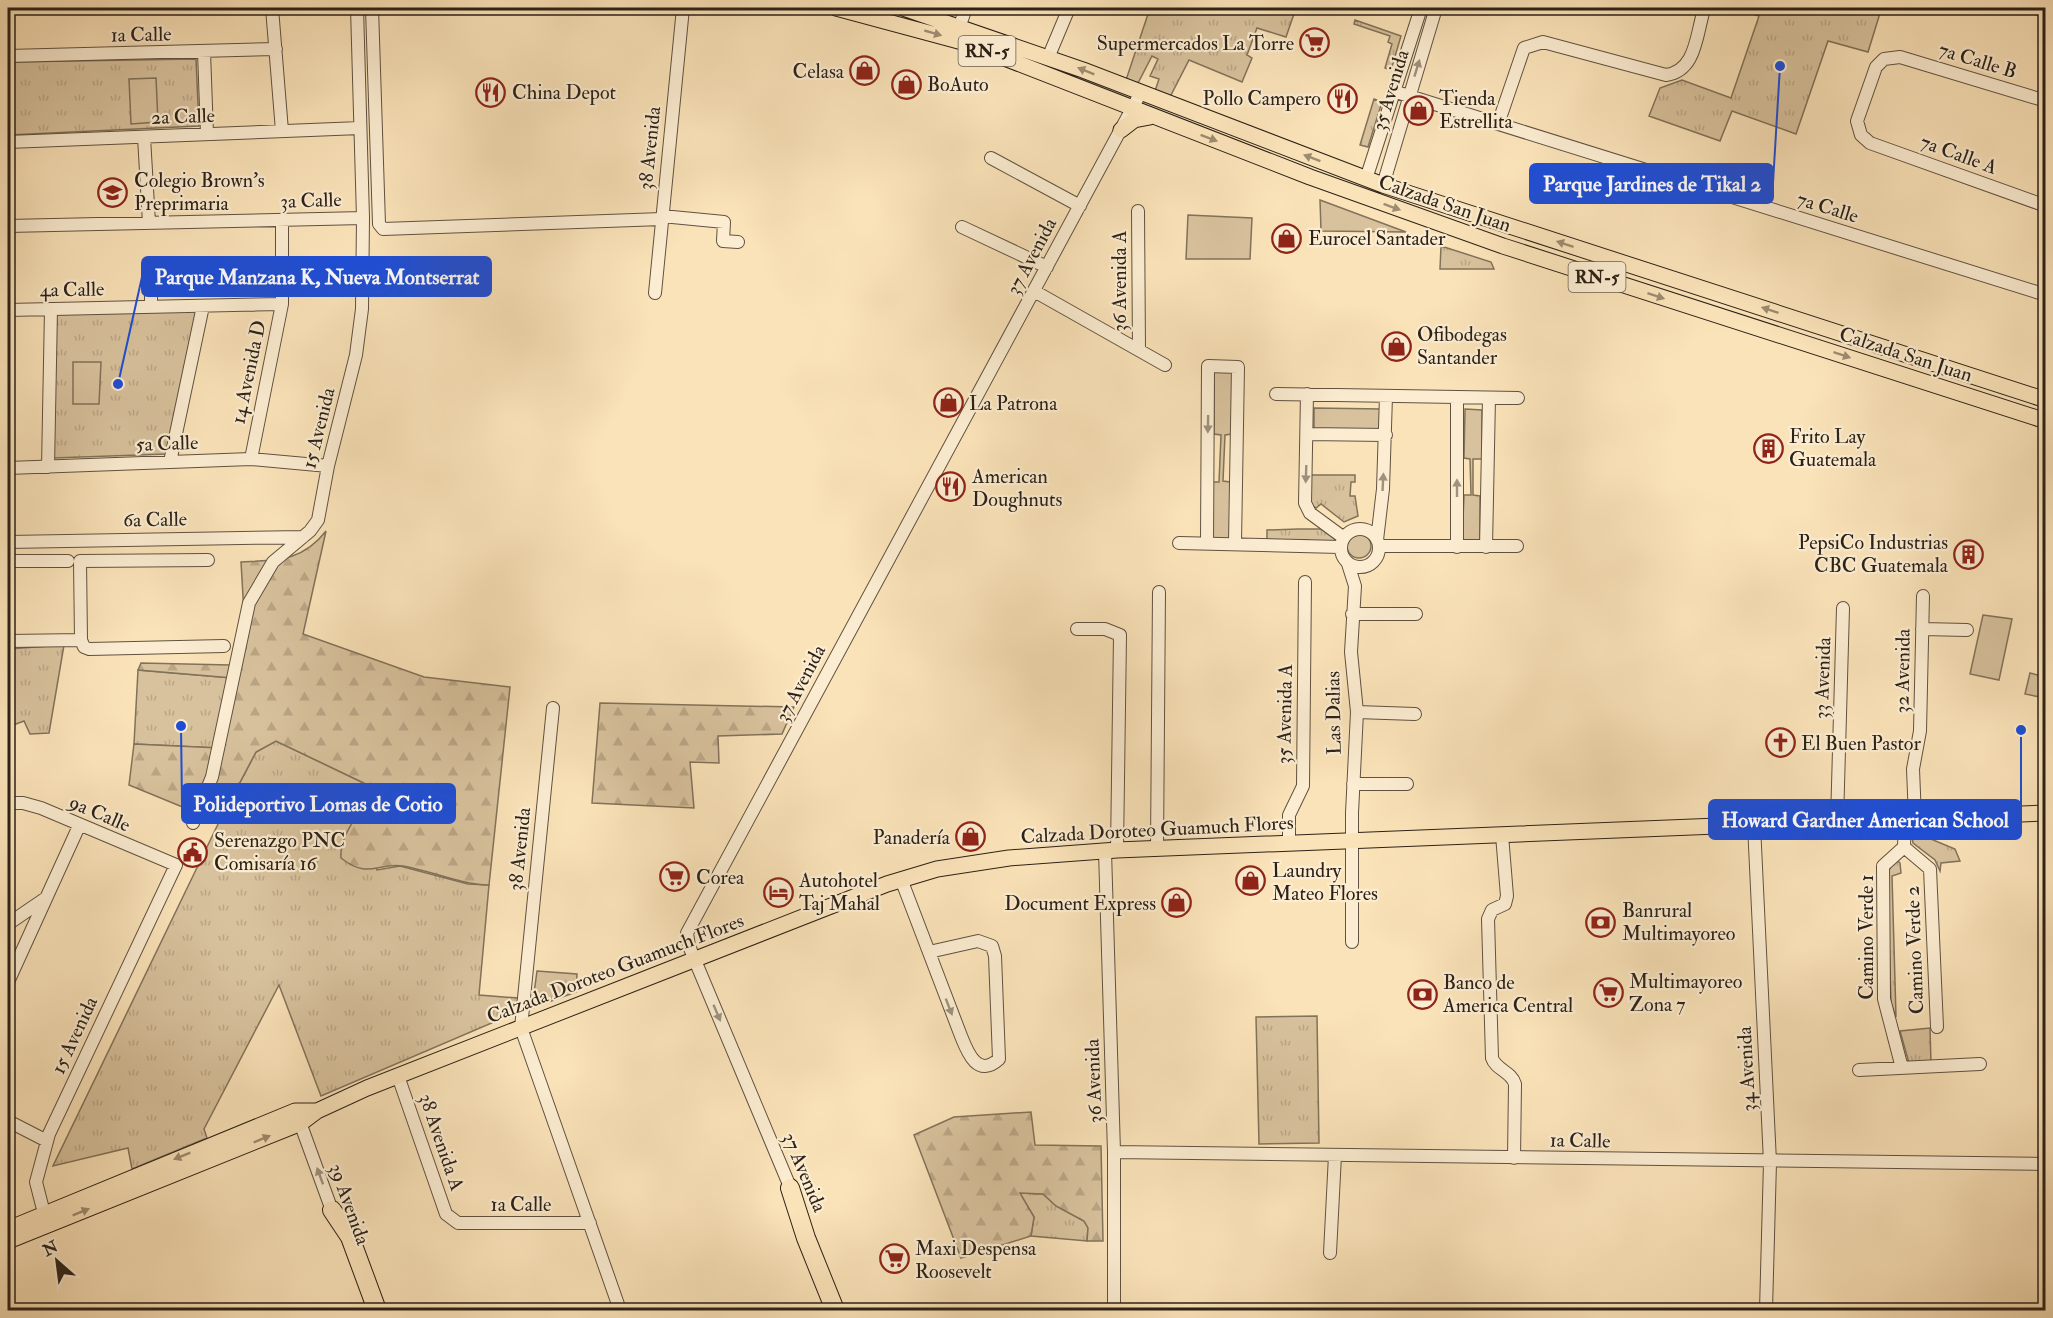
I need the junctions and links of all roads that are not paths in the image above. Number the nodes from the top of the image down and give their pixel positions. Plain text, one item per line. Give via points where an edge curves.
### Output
1 (272, 8) edge
2 (357, 8) edge
3 (372, 8) edge
4 (682, 8) edge
5 (836, 8) edge
6 (903, 8) edge
7 (966, 8) edge
8 (1069, 8) edge
9 (1421, 8) edge
10 (1436, 8) edge
11 (1700, 8) edge
12 (2036, 8) edge
13 (2046, 11) edge
14 (960, 25) junction
15 (276, 49) junction
16 (204, 52) junction
17 (8, 56) edge
18 (1048, 58) junction
19 (1394, 91) junction
20 (1141, 92) junction
21 (1409, 95) junction
22 (2046, 101) edge
23 (1132, 109) junction
24 (1155, 117) junction
25 (1498, 124) junction
26 (360, 128) junction
27 (1121, 129) junction
28 (282, 131) junction
29 (207, 134) junction
30 (1861, 135) joint
31 (144, 137) junction
32 (8, 142) edge
33 (991, 158) dead end
34 (1366, 179) junction
35 (1383, 185) junction
36 (1080, 206) junction
37 (2046, 206) edge
38 (1138, 211) dead end
39 (363, 218) junction
40 (662, 218) junction
41 (282, 220) junction
42 (149, 223) junction
43 (8, 226) edge
44 (962, 227) dead end
45 (738, 242) dead end
46 (151, 263) dead end
47 (1047, 267) junction
48 (1034, 291) junction
49 (655, 293) dead end
50 (2046, 295) edge
51 (282, 304) junction
52 (203, 306) junction
53 (151, 307) junction
54 (51, 309) junction
55 (8, 310) edge
56 (1134, 348) junction
57 (1165, 365) dead end
58 (1276, 394) dead end
59 (1307, 394) junction
60 (1386, 396) junction
61 (1457, 397) junction
62 (1489, 398) junction
63 (1518, 398) dead end
64 (2046, 400) edge
65 (2046, 421) edge
66 (1307, 434) junction
67 (1386, 435) junction
68 (250, 459) junction
69 (170, 462) junction
70 (48, 466) junction
71 (328, 466) junction
72 (8, 468) edge
73 (303, 537) junction
74 (8, 542) edge
75 (1235, 542) junction
76 (1179, 543) dead end
77 (1207, 543) junction
78 (1342, 543) junction
79 (1378, 543) junction
80 (1517, 546) dead end
81 (1456, 547) junction
82 (1486, 547) junction
83 (208, 560) dead end
84 (8, 561) edge
85 (74, 561) junction
86 (1348, 564) junction
87 (1371, 564) junction
88 (1305, 582) dead end
89 (1355, 586) junction
90 (1159, 591) dead end
91 (1923, 596) dead end
92 (1844, 608) dead end
93 (1352, 614) junction
94 (1416, 614) dead end
95 (1077, 629) dead end
96 (1922, 629) junction
97 (1967, 630) dead end
98 (81, 640) junction
99 (8, 641) edge
100 (224, 646) dead end
101 (553, 708) dead end
102 (1357, 712) junction
103 (1415, 714) dead end
104 (1353, 784) junction
105 (1407, 784) dead end
106 (8, 803) edge
107 (2046, 813) edge
108 (1910, 818) junction
109 (1837, 821) junction
110 (193, 823) dead end
111 (1754, 825) junction
112 (79, 826) junction
113 (1502, 835) junction
114 (1353, 840) junction
115 (1289, 843) junction
116 (1904, 847) junction
117 (1157, 848) junction
118 (1111, 850) junction
119 (176, 866) joint
120 (901, 879) junction
121 (46, 898) junction
122 (8, 924) edge
123 (1352, 942) dead end
124 (928, 952) junction
125 (695, 959) junction
126 (8, 982) edge
127 (525, 1026) junction
128 (1937, 1027) dead end
129 (1980, 1064) dead end
130 (1902, 1068) junction
131 (1858, 1070) dead end
132 (398, 1076) junction
133 (298, 1117) junction
134 (8, 1121) edge
135 (47, 1141) junction
136 (1114, 1152) junction
137 (1335, 1155) junction
138 (1514, 1158) junction
139 (1770, 1162) junction
140 (2046, 1164) edge
141 (790, 1188) junction
142 (332, 1210) junction
143 (45, 1220) junction
144 (451, 1220) joint
145 (590, 1223) junction
146 (8, 1228) edge
147 (8, 1241) edge
148 (1330, 1253) dead end
149 (368, 1311) edge
150 (377, 1311) edge
151 (620, 1311) edge
152 (836, 1311) edge
153 (843, 1311) edge
154 (1114, 1311) edge
155 (1766, 1311) edge

1 - 15 street
2 - 26 street, 15 Avenida
3 - 40 street via 379,224 383,229
4 - 40 street, 38 Avenida
5 -> 23 main road, Calzada San Juan / RN-5 via 966,43
6 - 14 main road, Calzada San Juan / RN-5
7 - 14 street
8 - 18 street
9 - 19 street, 35 Avenida
21 -> 10 street, 35 Avenida
11 - 25 street via 1703,13 1689,64 1678,74 1666,75 1543,42 1524,48
12 - 13 street
14 - 18 main road, Calzada San Juan / RN-5
15 - 16 street, 1a Calle
15 - 28 street
16 - 17 street, 1a Calle
16 - 29 street
20 -> 18 main road, Calzada San Juan / RN-5
19 - 21 street, 7a Calle
19 - 34 street, 35 Avenida
20 - 23 street, 37 Avenida
34 -> 20 main road, Calzada San Juan / RN-5
21 - 25 street, 7a Calle
21 - 35 street, 35 Avenida
22 - 30 street, 7a Calle B via 1900,57 1884,59 1876,67 1857,122
23 - 24 main road, Calzada San Juan / RN-5
23 - 27 street, 37 Avenida
24 - 27 main road via 1134,120
24 -> 65 main road, Calzada San Juan / RN-5 via 1493,243
25 - 50 street, 7a Calle
26 - 28 street, 2a Calle
26 - 39 street, 15 Avenida
27 - 36 street, 37 Avenida
28 - 29 street, 2a Calle
29 - 31 street, 2a Calle
30 - 37 street, 7a Calle A via 1870,143
31 - 32 street, 2a Calle
31 - 42 street
33 - 36 street
34 - 35 main road, Calzada San Juan / RN-5
64 -> 35 main road, Calzada San Juan / RN-5
36 - 47 street, 37 Avenida
38 - 56 street, 36 Avenida A
39 - 41 street, 3a Calle
39 - 71 street, 15 Avenida via 362,309 356,355
40 - 45 street via 724,222 723,241
40 - 49 street, 38 Avenida
41 - 42 street, 3a Calle
41 - 51 street, 14 Avenida D
42 - 43 street, 3a Calle
44 - 47 street
46 - 53 street
47 - 48 street, 37 Avenida
48 - 56 street
48 - 125 street, 37 Avenida via 687,933
51 - 52 street, 4a Calle
51 - 68 street, 14 Avenida D
52 - 53 street, 4a Calle
52 - 69 street
53 - 54 street, 4a Calle
54 - 55 street, 4a Calle
54 - 70 street
56 - 57 street
58 - 59 street
59 - 60 street
59 - 66 street
60 - 61 street
60 - 67 street
61 - 62 street
81 -> 61 street
62 - 63 street
62 - 82 street
66 - 67 street
66 -> 78 street via 1305,503 1310,513
79 -> 67 street
68 - 69 street, 5a Calle
68 - 71 street, 5a Calle
69 - 70 street, 5a Calle
70 - 72 street, 5a Calle
71 - 73 street, 15 Avenida via 318,520
73 - 74 street, 6a Calle
73 - 110 street, 15 Avenida via 273,562 249,603 212,777
75 - 77 street
75 -> 77 street via 1238,367 1209,366
75 - 78 street
76 - 77 street
78 - 79 street via 1352,531 1364,530
78 - 86 street via 1342,557
79 - 81 street
79 - 87 street via 1376,559
80 - 82 street
81 - 82 street
83 - 85 street, 6a Calle
84 - 85 street, 6a Calle
85 - 98 street
86 - 87 street via 1360,568
86 - 89 street, Las Dalias
87 - 89 street, Las Dalias
88 - 115 street, 35 Avenida A via 1303,786 1289,815
89 - 93 street, Las Dalias
90 - 117 street
91 - 96 street, 32 Avenida
92 - 109 street, 33 Avenida
93 - 94 street
93 - 102 street, Las Dalias
95 - 118 street, 36 Avenida via 1105,629 1120,635
96 - 97 street
96 - 108 street, 32 Avenida via 1920,731
98 - 99 street
98 - 100 street via 89,649
101 - 127 street, 38 Avenida via 521,1006
102 - 103 street
102 - 104 street, Las Dalias
104 - 105 street
104 - 114 street, Las Dalias
106 - 112 street, 9a Calle via 41,808
107 - 108 main road, Calzada Doroteo Guamuch Flores
108 - 109 main road, Calzada Doroteo Guamuch Flores
108 - 116 street, 32 Avenida
109 - 111 main road, Calzada Doroteo Guamuch Flores
111 - 113 main road, Calzada Doroteo Guamuch Flores
111 - 139 street, 34 Avenida
112 - 119 street, 9a Calle
112 - 121 street
113 - 114 main road, Calzada Doroteo Guamuch Flores
113 - 138 street via 1507,896 1505,904 1492,910 1488,919 1492,1058 1515,1084
114 - 115 main road, Calzada Doroteo Guamuch Flores
114 - 123 street, Las Dalias
115 - 117 main road, Calzada Doroteo Guamuch Flores
116 - 128 street, Camino Verde 2 via 1930,869
116 - 130 street, Camino Verde 1 via 1884,866 1884,999
117 - 118 main road, Calzada Doroteo Guamuch Flores
118 - 120 main road, Calzada Doroteo Guamuch Flores via 1009,858
118 - 136 street, 36 Avenida
119 - 135 street, 15 Avenida
120 - 124 street
120 - 125 main road, Calzada Doroteo Guamuch Flores
121 - 122 street
121 - 126 street
124 -> 124 street via 969,1055 976,1065 993,1065 999,1059 992,946 978,941
125 - 127 main road, Calzada Doroteo Guamuch Flores
125 -> 141 street, 37 Avenida
127 - 132 main road, Calzada Doroteo Guamuch Flores
127 - 145 street, 38 Avenida via 527,1043
129 - 130 street
130 - 131 street
132 - 133 main road, Calzada Doroteo Guamuch Flores
132 - 144 street, 38 Avenida A
142 -> 133 street, 39 Avenida
133 - 143 main road, Calzada Doroteo Guamuch Flores
134 - 135 street
135 - 143 street, 15 Avenida via 36,1182
136 - 137 street, 1a Calle
136 - 154 street, 36 Avenida
137 - 138 street, 1a Calle
137 - 148 street
138 - 139 street, 1a Calle
139 - 140 street, 1a Calle
139 - 155 street, 34 Avenida
141 - 152 highway
141 - 153 street, 37 Avenida
142 - 149 street, 39 Avenida
142 - 150 highway via 350,1237
143 - 146 main road, Calzada Doroteo Guamuch Flores
143 - 147 main road, Calzada Doroteo Guamuch Flores
144 - 145 street, 1a Calle
145 - 151 street, 38 Avenida

